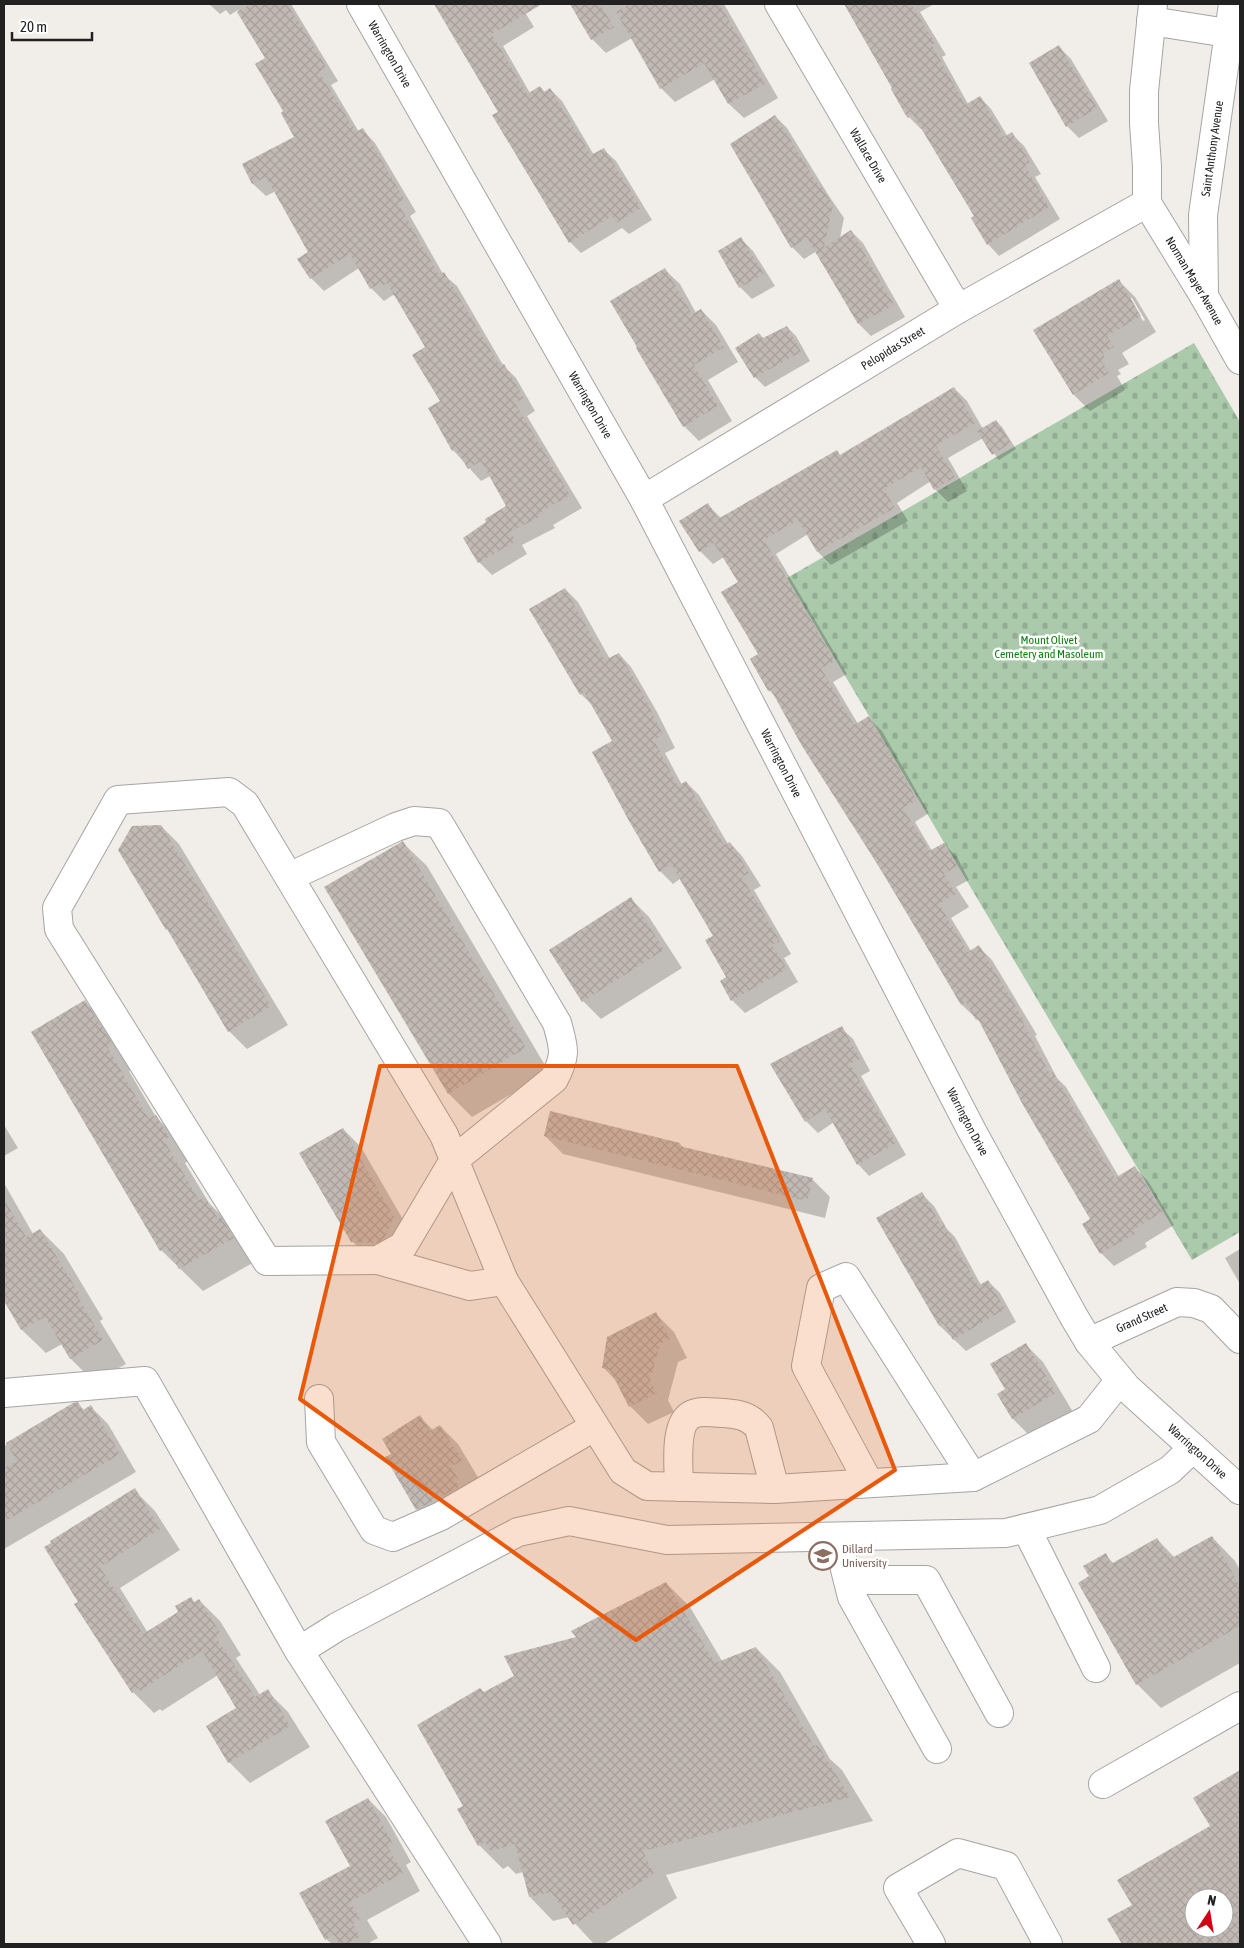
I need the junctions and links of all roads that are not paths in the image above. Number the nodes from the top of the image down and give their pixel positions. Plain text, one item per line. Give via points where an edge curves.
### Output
1 (361, 4) edge
2 (779, 4) edge
3 (1233, 4) edge
4 (1152, 12) edge
5 (1235, 34) edge
6 (1146, 203) junction
7 (1204, 296) junction
8 (958, 309) junction
9 (1240, 360) edge
10 (644, 499) junction
11 (289, 877) junction
12 (454, 1160) junction
13 (378, 1260) junction
14 (504, 1281) junction
15 (1240, 1339) edge
16 (1090, 1342) junction
17 (1120, 1380) junction
18 (4, 1393) edge
19 (319, 1399) dead end
20 (594, 1427) junction
21 (1194, 1448) junction
22 (973, 1477) junction
23 (869, 1483) junction
24 (679, 1487) junction
25 (774, 1489) junction
26 (1240, 1490) edge
27 (1026, 1528) junction
28 (837, 1537) junction
29 (848, 1580) junction
30 (299, 1651) junction
31 (1096, 1668) dead end
32 (1240, 1706) edge
33 (999, 1713) dead end
34 (937, 1750) dead end
35 (1103, 1784) dead end
36 (487, 1944) edge
37 (931, 1944) edge
38 (1048, 1944) edge

1 - 10 street, Warrington Drive
2 - 8 street, Wallace Drive
3 - 5 street, Saint Anthony Avenue
4 - 5 street
4 - 6 street via 1144,91 1148,167
5 - 7 street, Saint Anthony Avenue via 1203,215
6 - 7 street, Norman Mayer Avenue
6 - 8 street, Pelopidas Street
7 - 9 street, Norman Mayer Avenue
8 - 10 street, Pelopidas Street
10 - 16 street, Warrington Drive via 972,1131
11 - 12 street via 444,1135
11 - 12 street via 396,826 414,821 439,823 557,1023 564,1045 562,1063 554,1079
11 - 13 street via 245,804 229,792 118,800 57,908 60,929 267,1261
12 - 13 street via 403,1246
12 - 14 street
13 - 14 street via 470,1286
14 - 20 street
15 - 16 street, Grand Street via 1211,1308 1177,1302
16 - 17 street, Warrington Drive
17 - 21 street, Warrington Drive
17 - 22 street via 1089,1419
18 - 30 street via 145,1381
19 - 20 street via 321,1442 374,1530 393,1537 441,1516
20 - 24 street via 623,1471 647,1486
21 - 26 street, Warrington Drive
21 - 27 street via 1170,1470 1100,1510
22 - 23 street
22 - 23 street via 846,1276 822,1288 806,1366
23 - 25 street
24 - 25 street
24 - 25 street via 679,1434 684,1420 702,1412 740,1414 756,1423
27 - 28 street via 1006,1534
27 - 31 street
28 - 29 street
28 - 30 street via 667,1540 569,1521 518,1532 337,1626
29 - 33 street via 926,1580
29 - 34 street via 852,1598
30 - 36 street
32 - 35 street
37 - 38 street via 898,1888 958,1853 1006,1866

